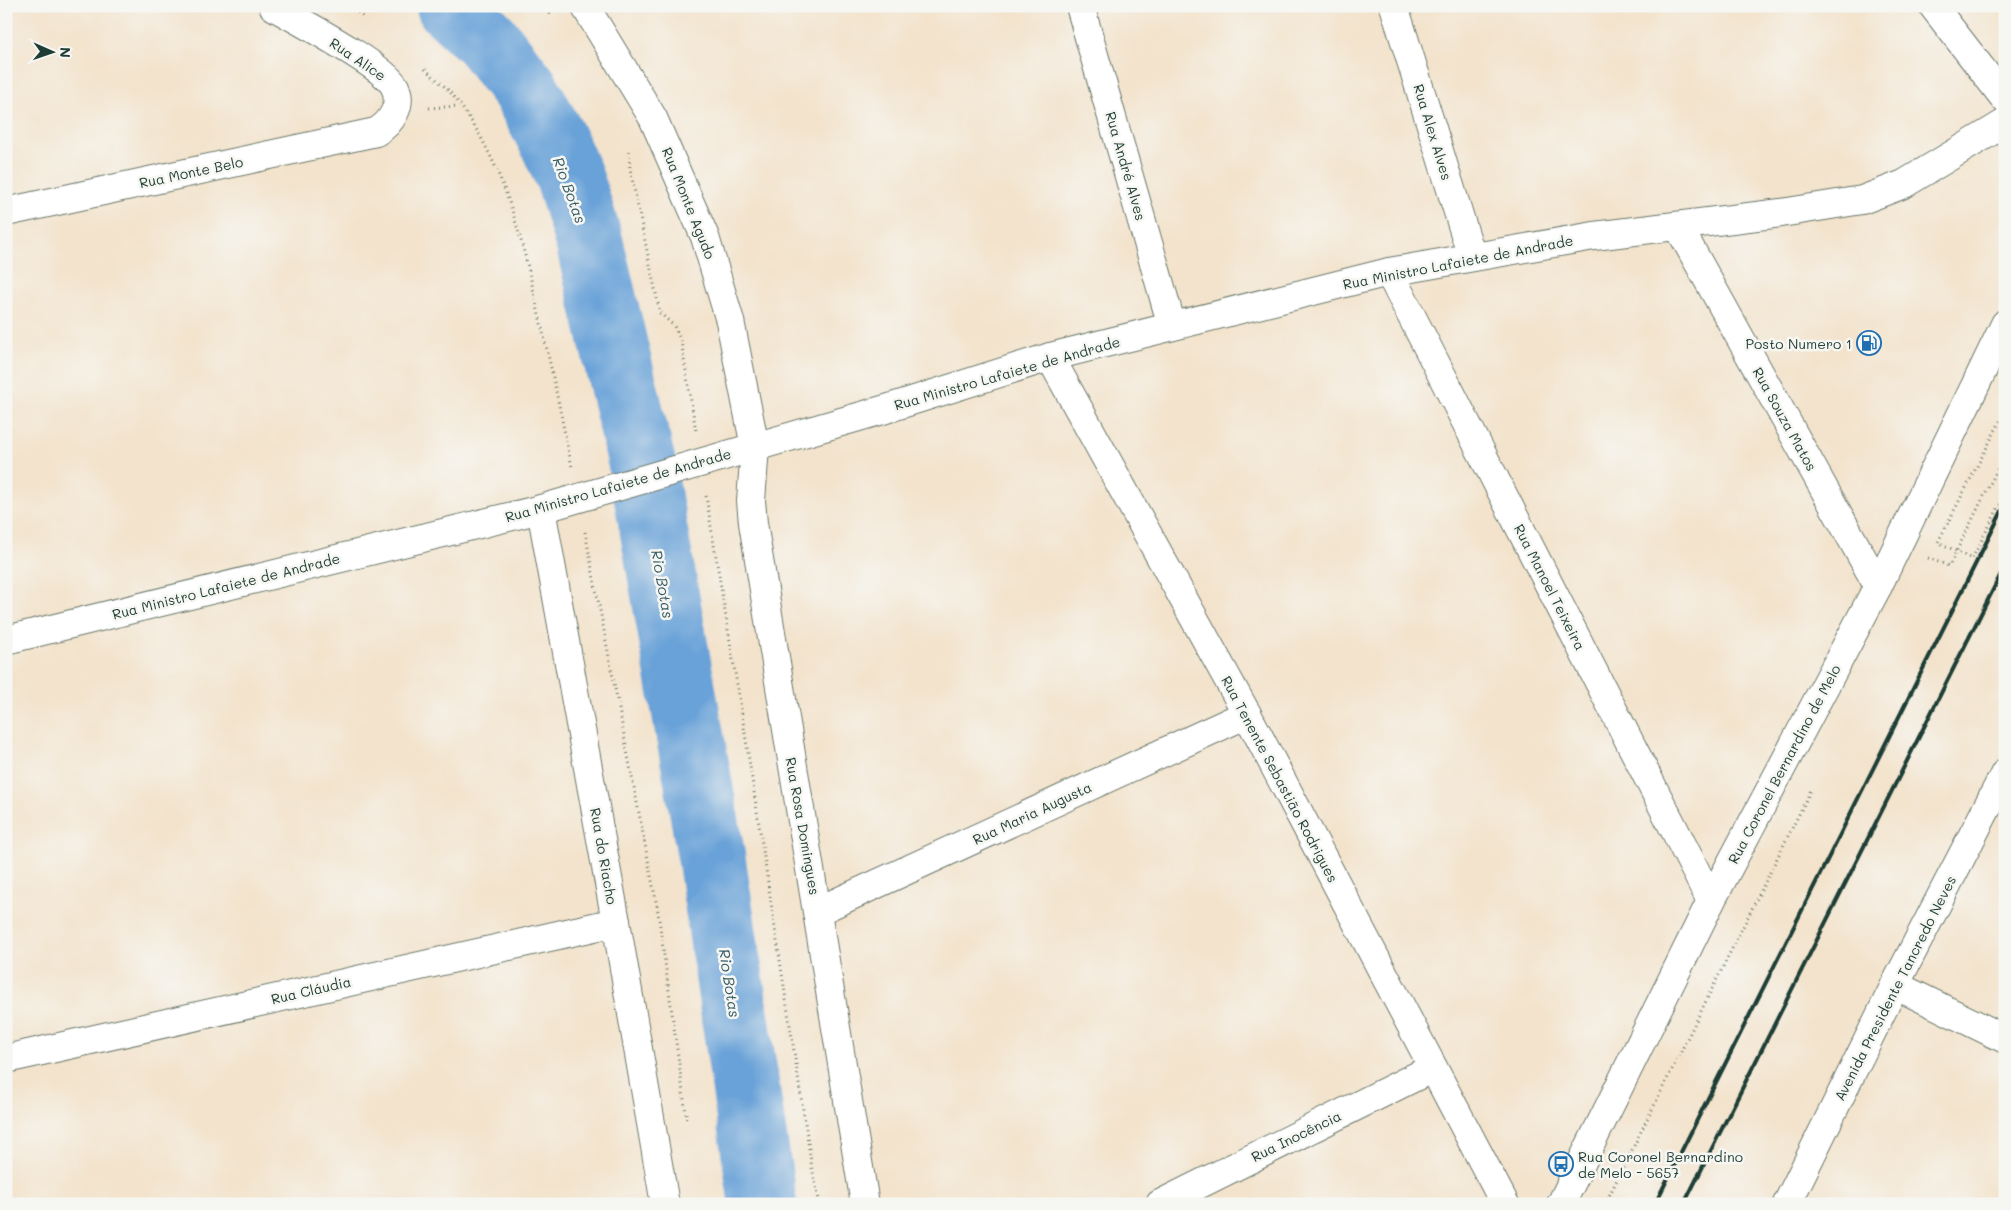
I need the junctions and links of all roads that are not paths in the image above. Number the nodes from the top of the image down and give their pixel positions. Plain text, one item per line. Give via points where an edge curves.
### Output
1 (274, 6) edge
2 (585, 6) edge
3 (1080, 6) edge
4 (1394, 6) edge
5 (1933, 6) edge
6 (2005, 99) edge
7 (2005, 123) edge
8 (376, 132) joint
9 (6, 212) edge
10 (1678, 226) junction
11 (1472, 257) junction
12 (1389, 272) junction
13 (2005, 324) edge
14 (1172, 326) junction
15 (1050, 357) junction
16 (755, 447) junction
17 (541, 509) junction
18 (1878, 586) junction
19 (6, 640) edge
20 (1247, 714) junction
21 (2005, 773) edge
22 (1711, 901) junction
23 (818, 911) junction
24 (616, 922) junction
25 (1895, 985) junction
26 (2005, 1039) edge
27 (6, 1059) edge
28 (1433, 1068) junction
29 (665, 1204) edge
30 (865, 1204) edge
31 (1160, 1204) edge
32 (1505, 1204) edge
33 (1561, 1204) edge
34 (1787, 1204) edge

1 - 8 street, Rua Alice via 391,81 397,95 396,111
2 - 16 street, Rua Monte Agudo via 653,118 705,237 730,321
3 - 14 street, Rua André Alves
4 - 11 street, Rua Alex Alves
5 - 6 street
7 - 10 street, Rua Ministro Lafaiete de Andrade via 1904,184 1862,200
8 - 9 street, Rua Monte Belo
10 - 11 street, Rua Ministro Lafaiete de Andrade via 1594,236
10 - 18 street, Rua Souza Matos
11 - 12 street, Rua Ministro Lafaiete de Andrade
12 - 14 street, Rua Ministro Lafaiete de Andrade
12 - 22 street, Rua Manoel Teixeira
13 - 18 street, Rua Coronel Bernardino de Melo
14 - 15 street, Rua Ministro Lafaiete de Andrade
15 - 16 street, Rua Ministro Lafaiete de Andrade
15 - 20 street, Rua Tenente Sebastião Rodrigues
16 - 17 street, Rua Ministro Lafaiete de Andrade
16 - 23 street, Rua Rosa Domingues via 751,501 753,523
17 - 19 street, Rua Ministro Lafaiete de Andrade
17 - 24 street, Rua do Riacho
18 - 22 street, Rua Coronel Bernardino de Melo
20 - 23 street, Rua Maria Augusta
20 - 28 street, Rua Tenente Sebastião Rodrigues
21 - 25 street, Avenida Presidente Tancredo Neves
22 - 33 street, Rua Coronel Bernardino de Melo
23 - 30 street, Rua Rosa Domingues
24 - 27 street, Rua Cláudia
24 - 29 street, Rua do Riacho
25 - 26 street
25 - 34 street, Avenida Presidente Tancredo Neves
28 - 31 street, Rua Inocência
28 - 32 street, Rua Tenente Sebastião Rodrigues

